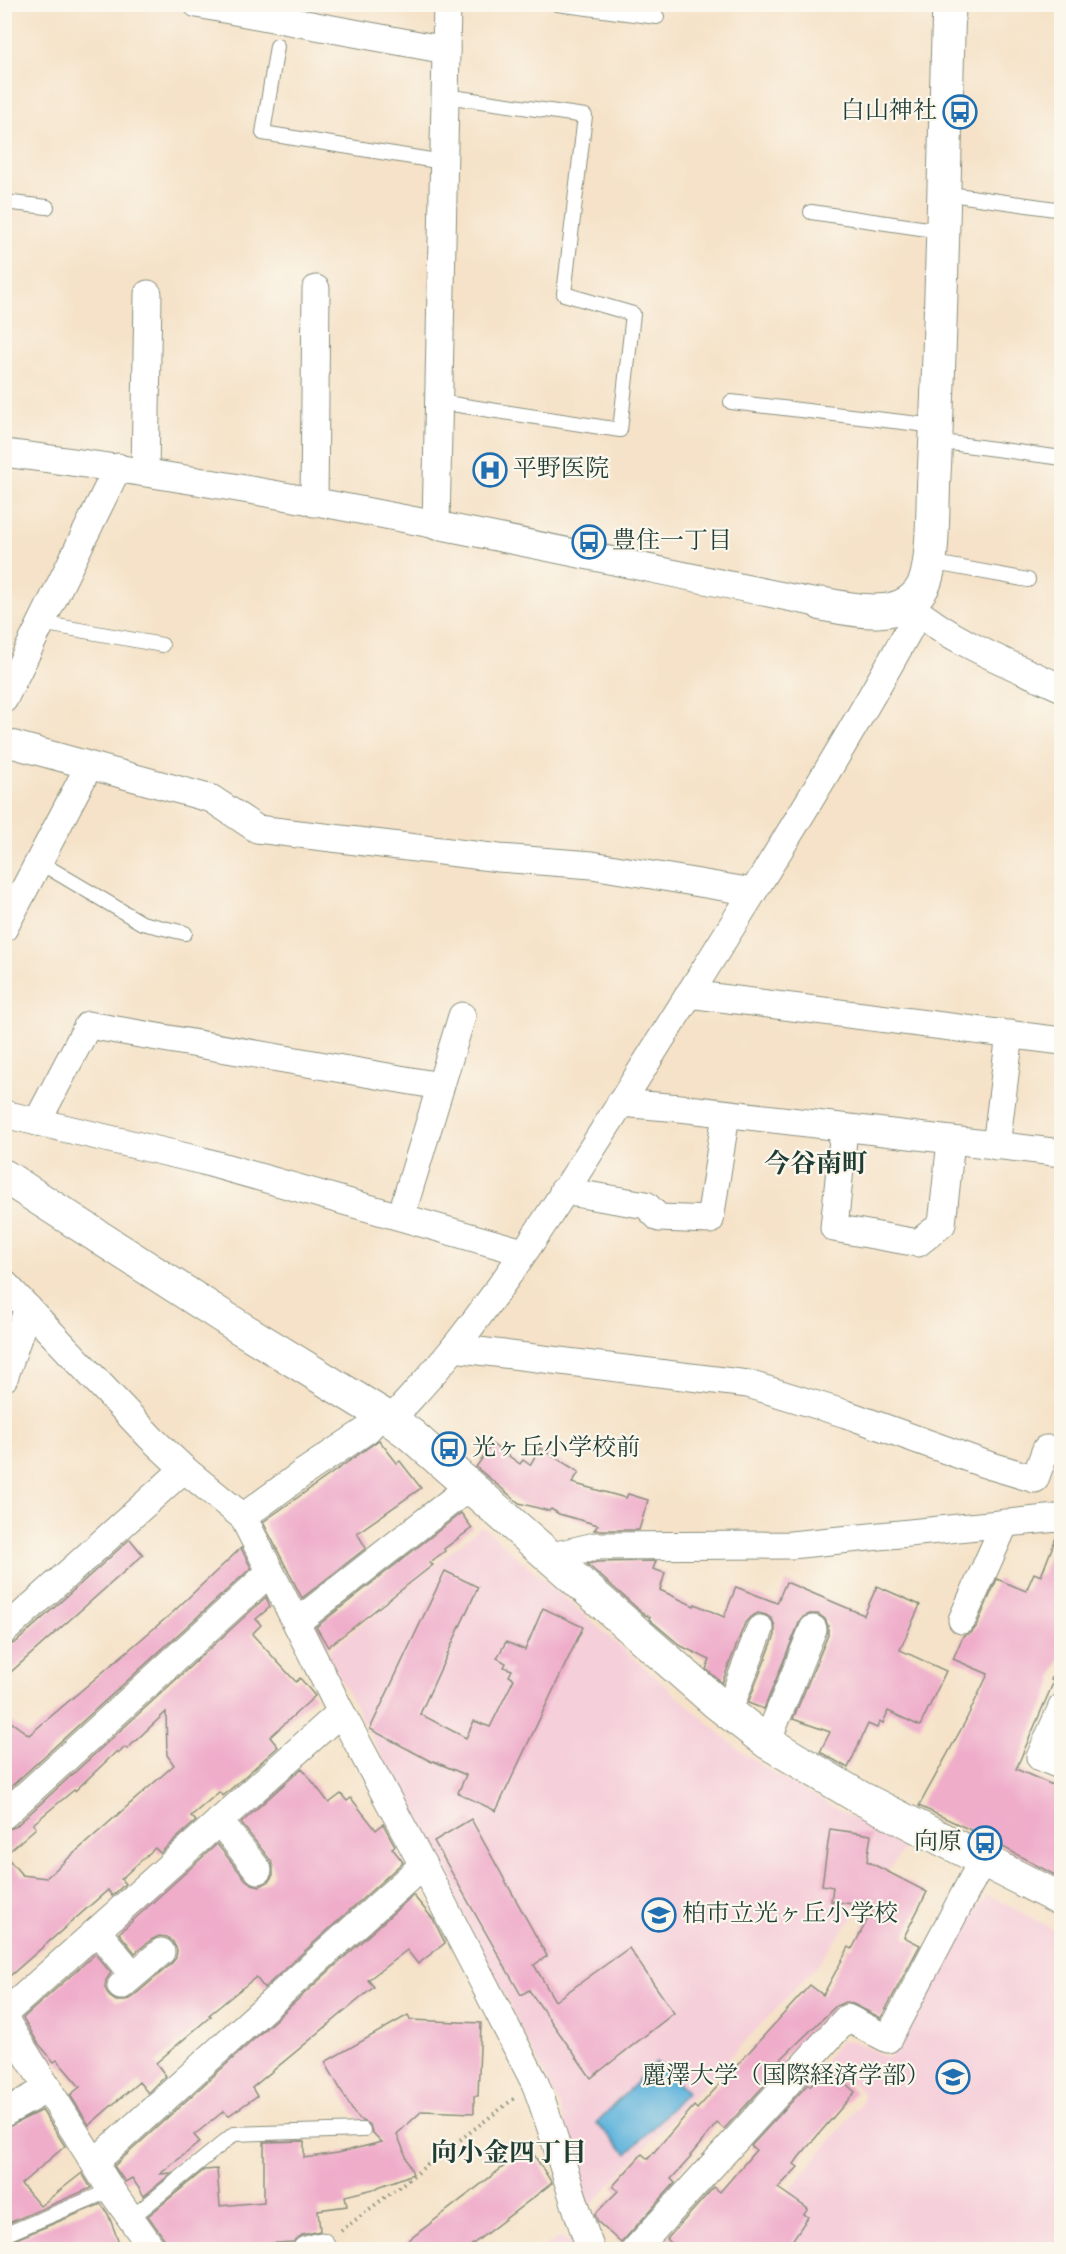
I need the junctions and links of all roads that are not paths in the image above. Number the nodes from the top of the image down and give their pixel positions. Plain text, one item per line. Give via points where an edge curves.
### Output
1 (197, 4) edge
2 (447, 4) edge
3 (557, 4) edge
4 (949, 4) edge
5 (657, 17) dead end
6 (277, 46) dead end
7 (446, 50) junction
8 (445, 96) junction
9 (443, 162) junction
10 (943, 193) junction
11 (4, 202) edge
12 (47, 207) dead end
13 (1062, 210) edge
14 (810, 212) dead end
15 (941, 231) junction
16 (316, 289) dead end
17 (148, 294) dead end
18 (439, 402) junction
19 (731, 402) dead end
20 (935, 433) junction
21 (4, 453) edge
22 (1062, 458) edge
23 (118, 467) junction
24 (145, 471) junction
25 (314, 503) junction
26 (436, 526) junction
27 (929, 562) junction
28 (1028, 580) dead end
29 (822, 604) joint
30 (908, 604) junction
31 (41, 623) junction
32 (162, 645) dead end
33 (1062, 688) edge
34 (4, 699) edge
35 (4, 742) edge
36 (89, 766) junction
37 (39, 862) junction
38 (753, 892) junction
39 (4, 928) edge
40 (185, 933) dead end
41 (689, 994) junction
42 (462, 1016) dead end
43 (1010, 1034) junction
44 (1062, 1041) edge
45 (440, 1086) junction
46 (620, 1103) junction
47 (4, 1114) edge
48 (726, 1114) junction
49 (37, 1122) junction
50 (844, 1129) junction
51 (951, 1141) junction
52 (996, 1146) junction
53 (1062, 1153) edge
54 (4, 1176) edge
55 (563, 1191) junction
56 (401, 1216) junction
57 (523, 1252) junction
58 (4, 1283) edge
59 (28, 1308) junction
60 (454, 1348) junction
61 (4, 1378) edge
62 (386, 1417) junction
63 (1062, 1449) edge
64 (184, 1469) junction
65 (469, 1488) junction
66 (243, 1517) junction
67 (1062, 1520) edge
68 (1005, 1523) junction
69 (548, 1557) junction
70 (270, 1572) junction
71 (962, 1620) dead end
72 (297, 1622) junction
73 (760, 1629) dead end
74 (813, 1629) dead end
75 (4, 1631) edge
76 (1062, 1707) edge
77 (341, 1712) junction
78 (728, 1712) junction
79 (767, 1742) junction
80 (1062, 1766) edge
81 (4, 1815) edge
82 (219, 1821) junction
83 (983, 1858) junction
84 (423, 1865) junction
85 (258, 1870) dead end
86 (1062, 1900) edge
87 (97, 1931) junction
88 (161, 1952) dead end
89 (4, 2016) edge
90 (49, 2088) junction
91 (4, 2113) edge
92 (363, 2130) dead end
93 (95, 2162) junction
94 (111, 2190) junction
95 (131, 2218) junction
96 (4, 2235) edge
97 (153, 2250) edge
98 (591, 2250) edge
99 (635, 2250) edge

1 - 7 street
2 - 7 street
3 - 5 lane
4 - 10 street
6 - 9 lane via 263,133
7 - 8 street
8 - 9 street
8 - 18 lane via 585,116 564,294 633,314 620,430
9 - 18 street
10 - 13 lane
10 - 15 street
11 - 12 lane
14 - 15 lane
15 - 20 street
16 - 25 street
17 - 24 street
18 - 26 street
19 - 20 lane
20 - 22 lane
20 - 27 street
21 - 23 street
23 - 24 street
23 - 31 street
24 - 25 street
25 - 26 street
26 - 29 street
27 - 28 lane
27 - 30 street via 923,587
29 - 30 street via 865,611
30 - 33 street via 931,623
30 - 38 street via 912,624
31 - 32 lane
31 - 34 street
35 - 36 street
36 - 37 street
36 - 38 street via 212,799 257,829 592,865
37 - 39 street
37 - 40 lane via 142,923
38 - 41 street
41 - 43 street
41 - 46 street
42 - 45 street
43 - 44 street
43 - 52 street
45 - 49 street via 88,1025
45 - 56 street
46 - 48 street
46 - 55 street
47 - 49 street
48 - 50 street
48 - 55 street via 710,1220 659,1218 646,1205
49 - 56 street via 203,1161
50 - 51 street
50 - 51 street via 834,1228 918,1243 942,1224
51 - 52 street
52 - 53 street
54 - 62 street
55 - 57 street
56 - 57 street
57 - 60 street
58 - 59 street
59 - 61 street
59 - 64 street
60 - 62 street
60 - 63 street via 748,1384 1035,1479 1046,1449
62 - 65 street
62 - 66 street
64 - 66 street
64 - 75 street
65 - 69 street
65 - 72 street
66 - 70 street
67 - 68 street
68 - 69 street via 791,1545 595,1546
68 - 71 street
69 - 78 street
70 - 72 street
70 - 81 street
72 - 77 street
73 - 78 street
74 - 79 street
76 - 80 street via 1040,1756
77 - 82 street
77 - 84 street
78 - 79 street
79 - 83 street via 859,1797
82 - 85 street
82 - 87 street
83 - 86 street
83 - 99 street via 888,2039 847,2018
84 - 93 street
84 - 98 street via 535,2083
87 - 88 street via 127,1980
87 - 89 street
89 - 90 street
90 - 91 street
90 - 93 street
92 - 95 lane via 234,2134
93 - 94 street
94 - 95 street
94 - 96 lane
95 - 97 street

